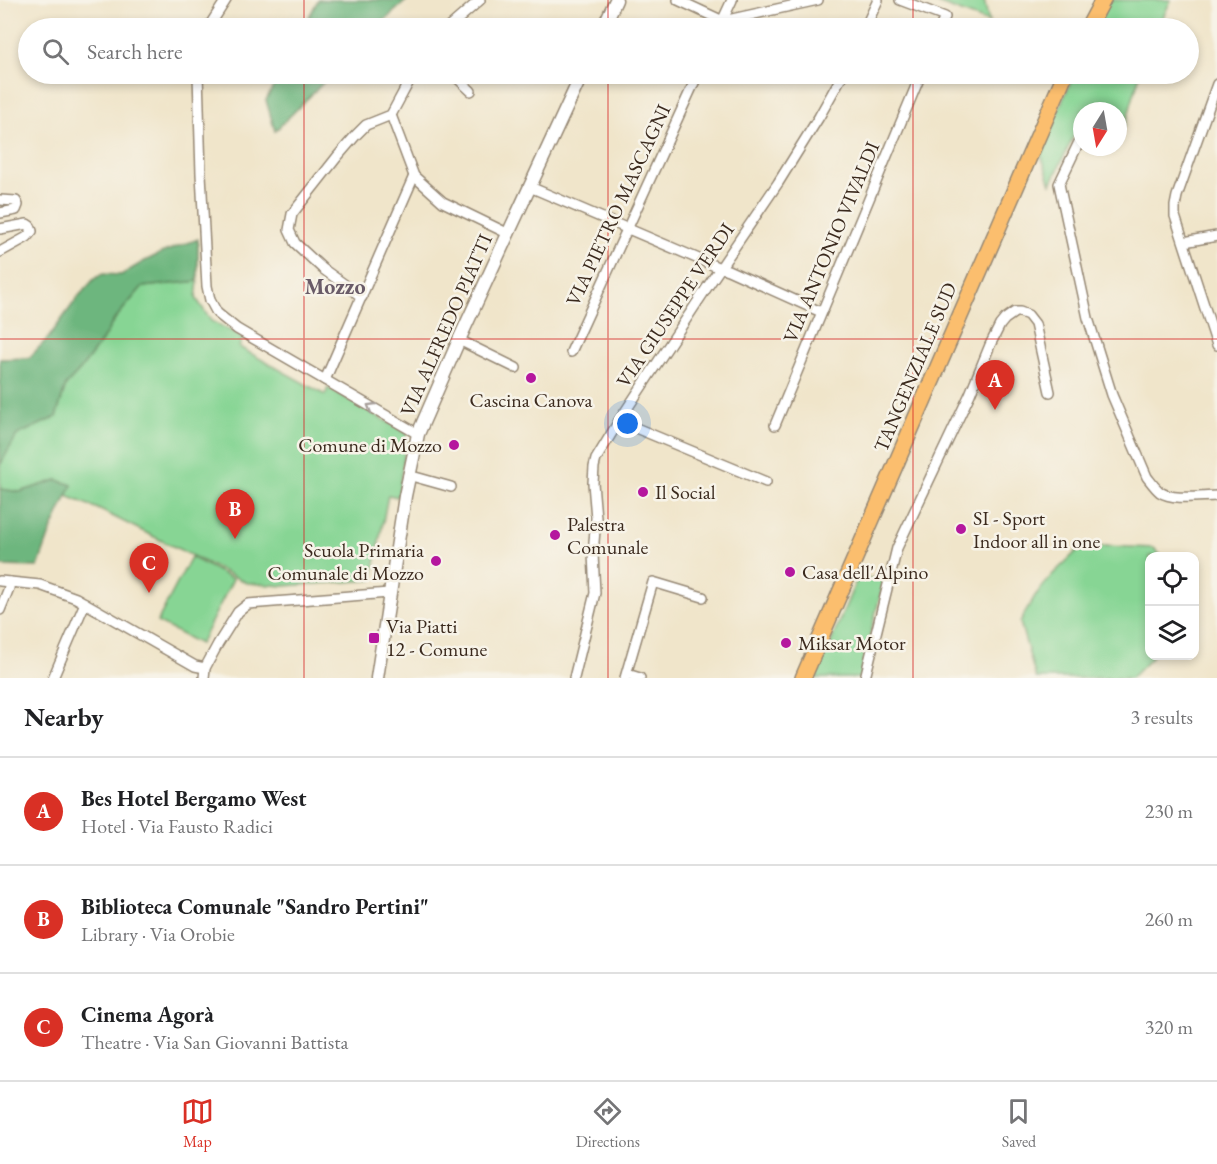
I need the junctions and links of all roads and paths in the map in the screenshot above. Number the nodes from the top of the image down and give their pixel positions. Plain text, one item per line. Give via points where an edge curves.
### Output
1 (226, 0) edge
2 (480, 0) edge
3 (616, 0) edge
4 (678, 0) edge
5 (732, 0) edge
6 (818, 0) edge
7 (878, 0) edge
8 (900, 0) edge
9 (1096, 0) edge
10 (1103, 0) edge
11 (214, 18) edge
12 (459, 18) edge
13 (608, 18) edge
14 (709, 18) edge
15 (724, 18) edge
16 (748, 18) edge
17 (870, 18) edge
18 (945, 18) edge
19 (1090, 18) edge
20 (1092, 18) edge
21 (198, 84) edge
22 (408, 84) edge
23 (464, 84) edge
24 (577, 84) edge
25 (693, 84) edge
26 (837, 84) edge
27 (917, 84) edge
28 (1060, 84) edge
29 (1217, 84) edge
30 (471, 91) dead end
31 (1207, 114) junction
32 (392, 115) junction
33 (1217, 117) edge
34 (1073, 155) edge
35 (414, 176) junction
36 (530, 187) junction
37 (0, 200) edge
38 (0, 213) edge
39 (627, 228) junction
40 (0, 229) edge
41 (508, 234) junction
42 (1217, 236) edge
43 (1184, 242) junction
44 (0, 252) edge
45 (722, 267) junction
46 (362, 297) junction
47 (821, 312) junction
48 (459, 340) junction
49 (1217, 345) edge
50 (571, 352) dead end
51 (516, 368) dead end
52 (325, 380) junction
53 (1050, 392) dead end
54 (620, 421) junction
55 (775, 425) dead end
56 (418, 434) junction
57 (408, 475) junction
58 (766, 482) dead end
59 (451, 487) dead end
60 (1217, 496) edge
61 (0, 581) edge
62 (10, 582) junction
63 (389, 593) junction
64 (703, 597) dead end
65 (85, 603) junction
66 (0, 610) edge
67 (204, 673) edge
68 (626, 676) edge
69 (53, 678) edge
70 (377, 678) edge
71 (574, 678) edge
72 (640, 678) edge
73 (803, 678) edge
74 (865, 678) edge

1 - 11 street
2 - 12 street
3 - 13 street
4 - 14 street
5 - 15 street
6 - 16 street
7 - 17 street
8 - 18 street
9 - 19 highway
10 - 20 highway
21 - 52 street via 210,300 218,313 237,328
22 - 32 street
23 - 30 street
24 - 36 street, VIA ALFREDO PIATTI
25 - 39 street, VIA PIETRO MASCAGNI
26 - 45 street, VIA GIUSEPPE VERDI
27 - 47 street, VIA ANTONIO VIVALDI
28 - 73 highway, TANGENZIALE SUD
29 - 31 street
31 - 33 street
31 - 43 street via 1175,206
32 - 35 street
32 - 46 street via 366,125 356,135 292,214 289,230 295,243 323,269
34 - 60 street via 1059,184 1088,318 1112,395 1154,487 1169,496
35 - 41 street via 443,202
35 - 46 street
36 - 39 street
36 - 41 street, VIA ALFREDO PIATTI
37 - 38 street via 16,201 18,205 16,210
39 - 45 street
39 - 50 street, VIA PIETRO MASCAGNI
40 - 44 street via 27,224 32,231
41 - 48 street, VIA ALFREDO PIATTI
42 - 43 street
43 - 49 street
45 - 47 street
45 - 54 street, VIA GIUSEPPE VERDI
46 - 52 street
47 - 55 street, VIA ANTONIO VIVALDI
48 - 51 street
48 - 56 street, VIA ALFREDO PIATTI
56 -> 52 street
53 - 74 street via 1035,324 1028,315 1015,312 1000,325 990,345 897,548
54 - 58 street
54 - 71 street, VIA GIUSEPPE VERDI via 594,467 595,592
56 - 57 street, VIA ALFREDO PIATTI
57 - 59 street
57 - 63 street, VIA ALFREDO PIATTI
61 - 62 street
62 - 65 street via 40,585
62 - 66 street
63 - 67 street via 248,604 238,612
63 - 70 street, VIA ALFREDO PIATTI
64 - 68 street via 653,582
65 - 67 street
65 - 69 street
68 - 72 street

